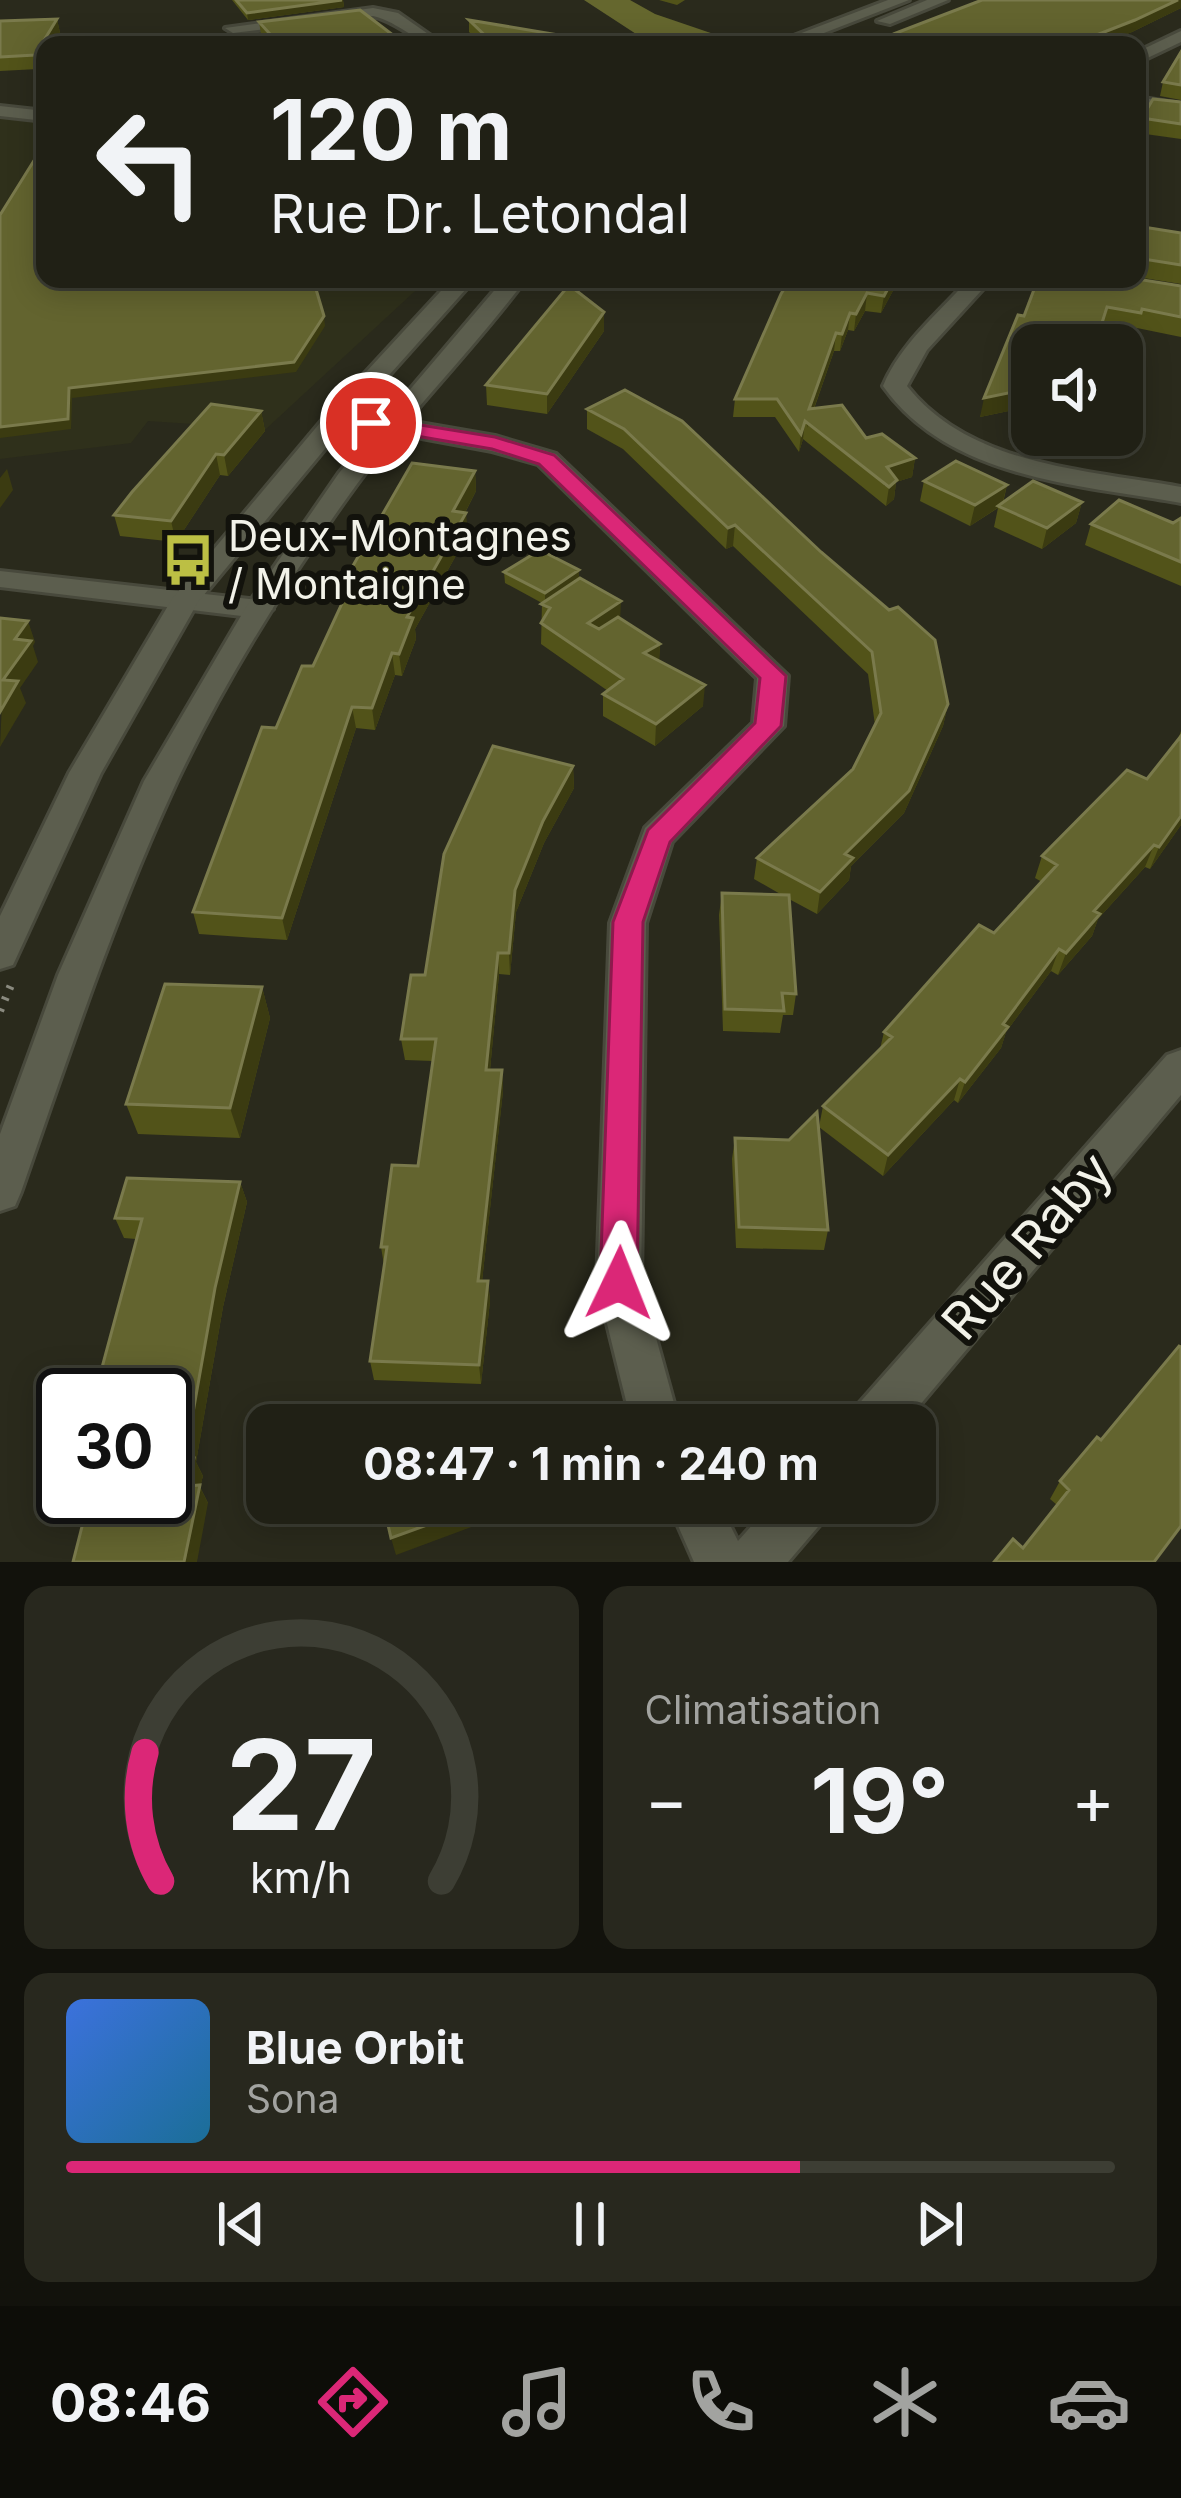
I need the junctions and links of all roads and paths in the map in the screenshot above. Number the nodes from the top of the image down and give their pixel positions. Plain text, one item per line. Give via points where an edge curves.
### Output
1 (902, 0) edge
2 (941, 0) edge
3 (233, 28) dead end
4 (423, 36) edge
5 (803, 36) edge
6 (846, 36) edge
7 (1181, 36) edge
8 (1146, 54) edge
9 (1146, 103) edge
10 (1181, 109) edge
11 (0, 111) edge
12 (36, 115) edge
13 (456, 288) edge
14 (507, 288) edge
15 (974, 288) edge
16 (340, 416) junction
17 (388, 427) junction
18 (1181, 495) edge
19 (0, 579) edge
20 (186, 599) junction
21 (260, 609) junction
22 (0, 955) edge
23 (1181, 1067) edge
24 (0, 1192) edge
25 (647, 1404) edge
26 (890, 1404) edge
27 (703, 1524) edge
28 (787, 1524) edge
29 (721, 1562) edge
30 (754, 1562) edge

1 - 5 street
2 - 6 street
3 - 4 street via 373,12
7 - 8 street
9 - 10 street
11 - 12 street
13 - 16 street
14 - 17 street
15 - 18 street via 901,363 895,386 908,409 996,456
16 - 17 street
16 - 20 street
17 - 21 street
17 - 25 street via 547,459 773,676 768,726 658,837 628,922 619,1283
19 - 20 street
20 - 21 street
20 - 22 street via 85,773
21 - 24 street via 161,781 76,975
23 - 26 street, Rue Raby
27 - 29 street
28 - 30 street

